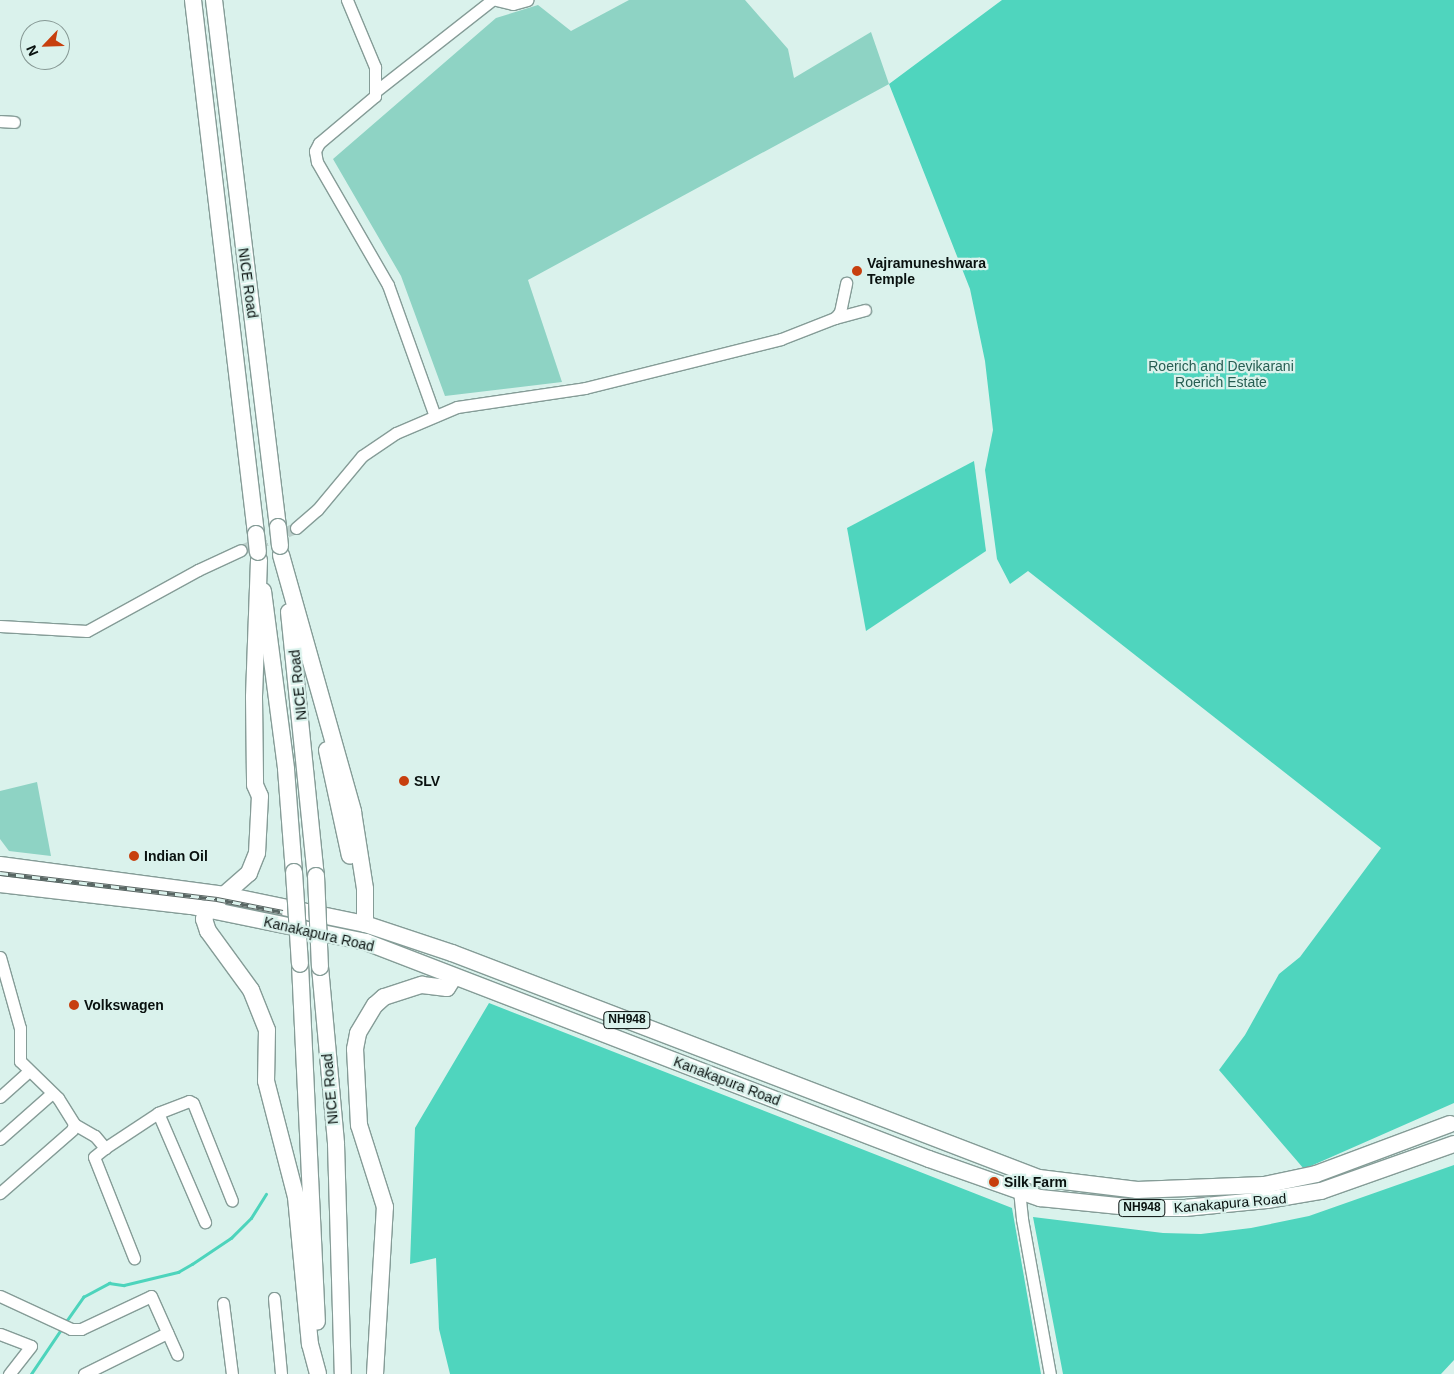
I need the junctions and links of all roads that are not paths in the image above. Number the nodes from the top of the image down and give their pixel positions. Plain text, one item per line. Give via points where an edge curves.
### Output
1 (193, 0) edge
2 (214, 0) edge
3 (347, 0) edge
4 (494, 0) edge
5 (527, 0) edge
6 (376, 91) junction
7 (0, 121) edge
8 (14, 122) dead end
9 (846, 283) dead end
10 (866, 310) dead end
11 (835, 318) junction
12 (436, 416) junction
13 (296, 528) tunnel mouth
14 (241, 550) tunnel mouth
15 (281, 551) junction
16 (258, 556) junction
17 (0, 626) edge
18 (0, 866) edge
19 (0, 884) edge
20 (225, 895) junction
21 (208, 909) junction
22 (365, 924) junction
23 (0, 957) edge
24 (454, 977) junction
25 (551, 992) junction
26 (545, 1011) junction
27 (28, 1072) junction
28 (52, 1093) junction
29 (0, 1097) edge
30 (158, 1113) junction
31 (74, 1124) junction
32 (1450, 1124) dead end
33 (0, 1139) edge
34 (1454, 1144) edge
35 (105, 1148) junction
36 (1454, 1152) edge
37 (1021, 1172) junction
38 (1358, 1179) junction
39 (1018, 1190) junction
40 (0, 1193) edge
41 (232, 1201) dead end
42 (205, 1222) dead end
43 (134, 1258) dead end
44 (0, 1296) edge
45 (274, 1298) dead end
46 (223, 1303) dead end
47 (167, 1333) junction
48 (0, 1334) edge
49 (177, 1354) dead end
50 (9, 1374) edge
51 (84, 1374) edge
52 (232, 1374) edge
53 (281, 1374) edge
54 (318, 1374) edge
55 (343, 1374) edge
56 (375, 1374) edge
57 (1050, 1374) edge

1 - 16 highway, NICE Road, bridge
2 - 15 highway, NICE Road, bridge
3 - 6 street via 375,67
4 - 5 street via 513,4
4 - 6 street
6 - 12 street via 375,96 319,143 314,151 317,162 388,285
7 - 8 street
9 - 11 street via 840,312
10 - 11 street
11 - 12 street via 780,339 585,388 457,407
12 - 13 street via 383,439 362,456 317,510
14 - 17 street via 88,631
15 - 22 highway via 353,812 365,889
15 - 55 highway, NICE Road, bridge via 316,876 320,967 336,1144
16 - 20 highway via 254,623 255,785 260,796 257,854 253,867 238,886
16 - 54 highway, NICE Road, bridge via 286,769 294,872 316,1248
18 - 20 highway, Kanakapura Road
19 - 21 highway, Kanakapura Road / NH948
20 - 21 highway
20 - 22 highway, Kanakapura Road / NH948
21 - 24 highway, Kanakapura Road / NH948 via 366,942
21 - 54 highway via 204,919 208,931 243,976 257,1001 267,1030 266,1081 296,1198 310,1344
22 - 25 highway, Kanakapura Road / NH948 via 452,953
23 - 27 street via 20,1028 20,1061
24 - 26 highway, Kanakapura Road / NH948
24 - 56 highway via 447,988 422,985 384,998 375,1005 358,1033 355,1049 359,1125 385,1207
25 - 26 highway
25 - 37 highway, Kanakapura Road / NH948
26 - 39 highway, Kanakapura Road / NH948 via 929,1159
27 - 28 street
27 - 29 street
28 - 31 street
28 - 33 street
30 - 35 street
30 - 41 street via 189,1100 193,1103
30 - 42 street
31 - 35 street via 95,1136
31 - 40 street via 72,1130
32 - 37 highway, Kanakapura Road / NH948 via 1316,1174 1264,1185 1137,1190 1039,1178
34 - 38 highway, Kanakapura Road / NH948
35 - 43 street via 94,1156
36 - 38 street via 1409,1168
37 - 39 street
38 - 39 highway, Kanakapura Road / NH948 via 1288,1198 1185,1208 1139,1208 1040,1198
39 - 57 street
44 - 47 street via 71,1329 81,1329 151,1296
45 - 53 street
46 - 52 street
47 - 49 street
47 - 51 street
48 - 50 street via 32,1346

